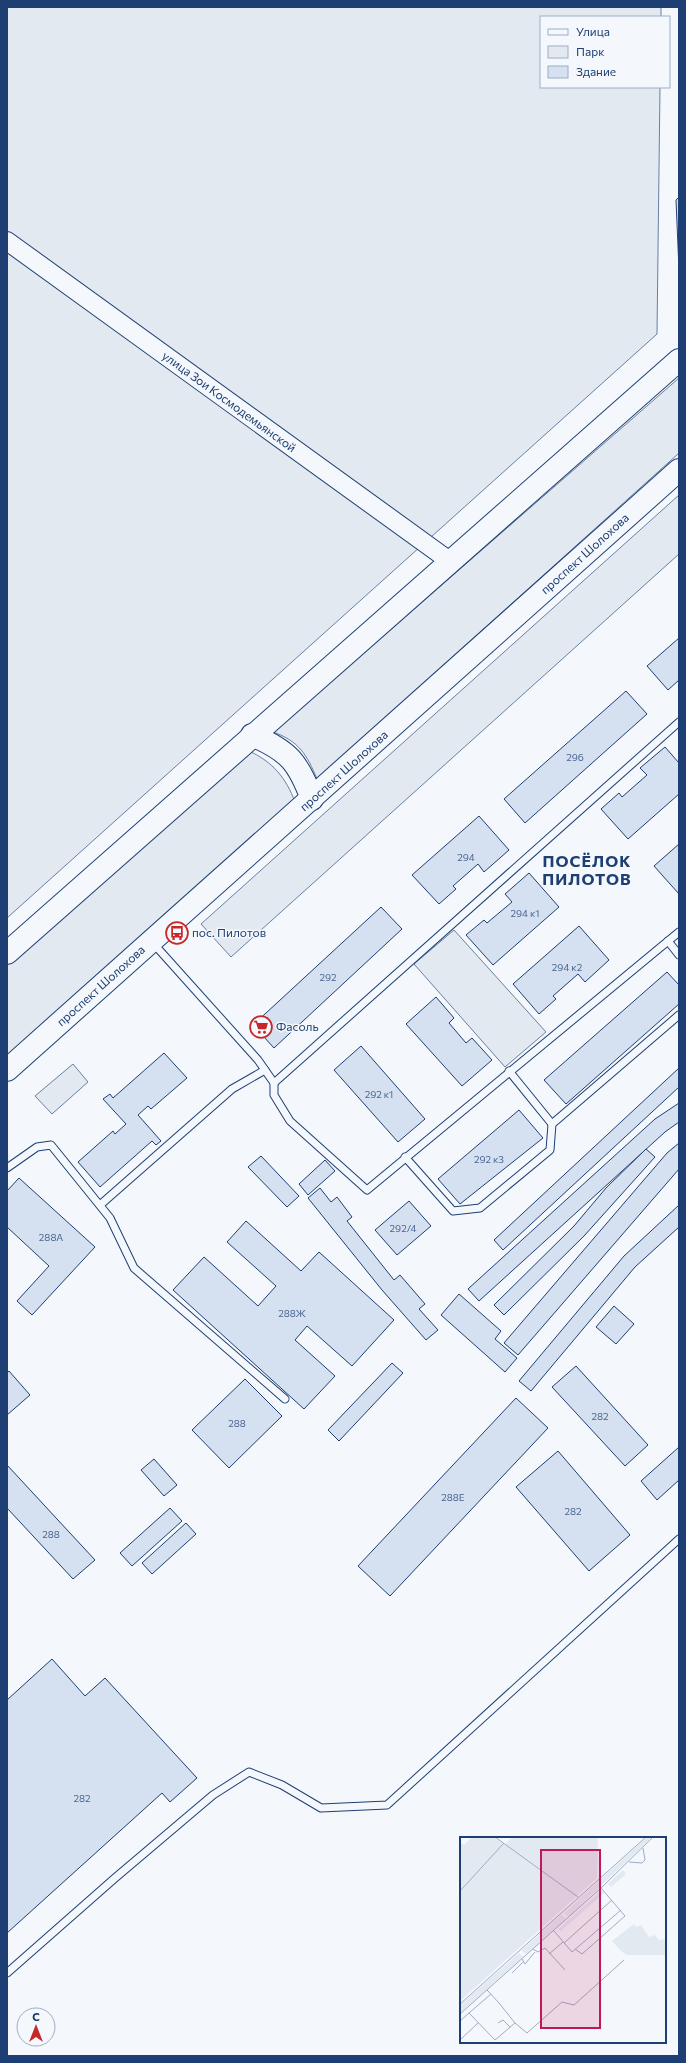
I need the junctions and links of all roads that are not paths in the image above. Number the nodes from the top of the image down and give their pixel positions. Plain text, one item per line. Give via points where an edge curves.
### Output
1 (7, 241) edge
2 (679, 360) edge
3 (679, 470) edge
4 (451, 562) junction
5 (679, 722) edge
6 (252, 735) junction
7 (312, 799) junction
8 (679, 932) edge
9 (152, 941) junction
10 (668, 941) junction
11 (7, 953) edge
12 (679, 955) edge
13 (679, 1015) edge
14 (7, 1070) edge
15 (265, 1070) junction
16 (509, 1071) junction
17 (274, 1083) junction
18 (552, 1124) junction
19 (405, 1157) junction
20 (7, 1168) edge
21 (100, 1205) junction
22 (285, 1399) dead end
23 (679, 1539) edge
24 (7, 1973) edge

1 - 4 street, улица Зои Космодемьянской
2 - 4 main road
3 - 7 main road, проспект Шолохова
4 - 6 main road
5 - 17 lane
6 - 7 main road via 284,751 298,766
6 - 11 main road
7 - 9 main road, проспект Шолохова
8 - 10 lane
9 - 14 main road, проспект Шолохова
9 - 15 lane
10 - 12 lane
10 - 16 lane
13 - 18 lane
15 - 17 lane
15 - 21 lane via 232,1089
16 - 18 lane
16 - 19 lane
17 - 19 lane via 274,1095 290,1121 367,1190
18 - 19 lane via 550,1150 480,1208 453,1211
20 - 21 lane via 37,1147 52,1145
21 - 22 lane via 110,1218 134,1268
23 - 24 lane via 387,1805 321,1808 282,1785 249,1772 213,1795

